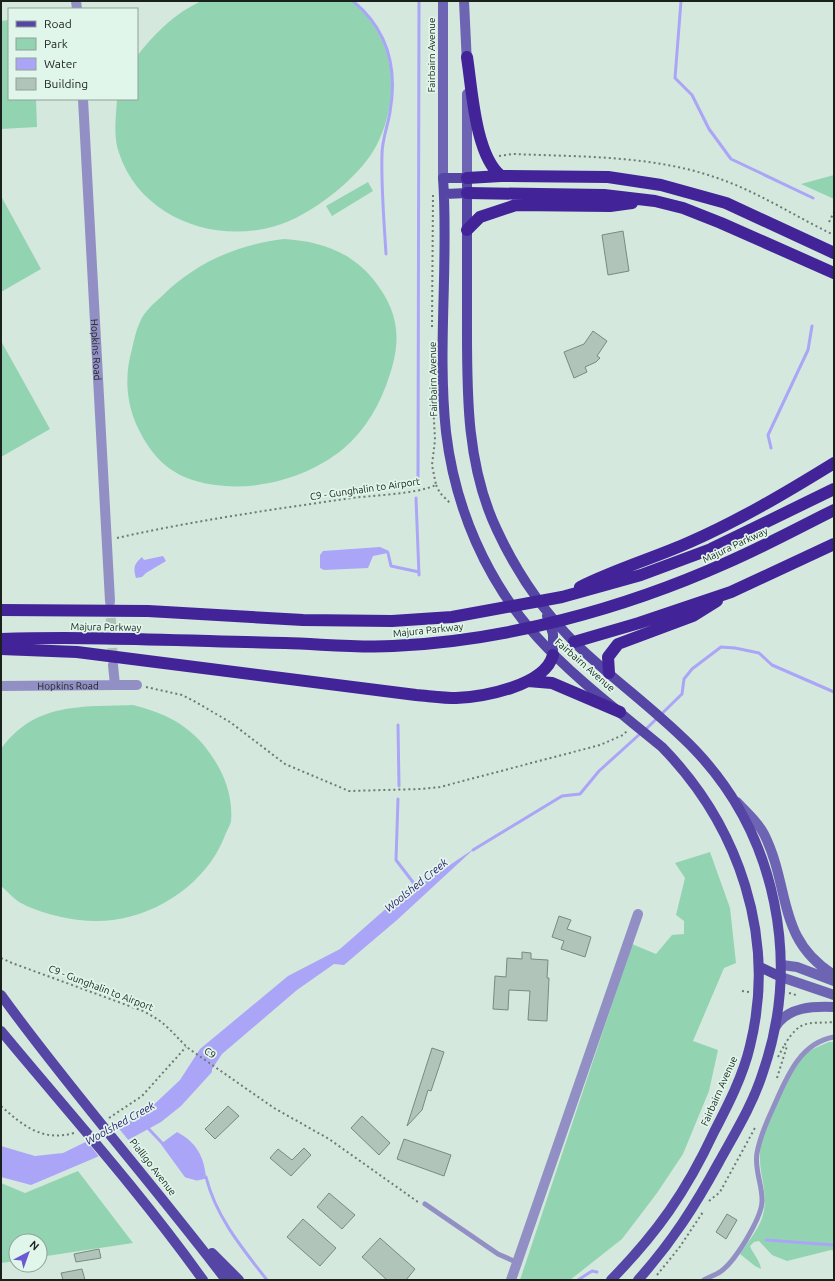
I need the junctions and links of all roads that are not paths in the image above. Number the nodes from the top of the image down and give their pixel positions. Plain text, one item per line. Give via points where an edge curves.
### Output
1 (443, 1) edge
2 (464, 1) edge
3 (467, 58) junction
4 (83, 100) edge
5 (501, 176) junction
6 (443, 178) junction
7 (468, 178) junction
8 (467, 193) junction
9 (444, 194) junction
10 (655, 201) junction
11 (467, 230) junction
12 (834, 254) edge
13 (834, 273) edge
14 (834, 463) edge
15 (834, 489) edge
16 (834, 510) edge
17 (834, 544) edge
18 (731, 592) junction
19 (562, 597) junction
20 (110, 601) tunnel mouth
21 (542, 604) junction
22 (1, 610) edge
23 (1, 639) edge
24 (574, 642) junction
25 (1, 649) edge
26 (554, 650) junction
27 (113, 665) tunnel mouth
28 (609, 673) junction
29 (527, 681) junction
30 (114, 685) junction
31 (137, 685) road end
32 (1, 686) edge
33 (622, 713) junction
34 (730, 794) junction
35 (638, 914) dead end
36 (782, 965) junction
37 (760, 966) junction
38 (834, 975) edge
39 (781, 977) junction
40 (834, 981) edge
41 (1, 995) edge
42 (834, 995) edge
43 (834, 1007) edge
44 (776, 1026) junction
45 (1, 1030) edge
46 (834, 1037) edge
47 (424, 1205) road end
48 (180, 1222) junction
49 (516, 1262) junction
50 (203, 1280) edge
51 (226, 1280) edge
52 (239, 1280) edge
53 (511, 1280) edge
54 (611, 1280) edge
55 (638, 1280) edge
56 (704, 1280) edge

1 - 6 main road, Fairbairn Avenue
2 - 3 main road, Fairbairn Avenue
3 - 5 highway via 480,136 490,165
3 - 7 main road, Fairbairn Avenue
4 - 20 street, Hopkins Road
5 - 7 highway
5 - 12 highway via 608,178 661,185 726,203
6 - 7 main road
6 - 9 main road, Fairbairn Avenue
7 - 8 main road, Fairbairn Avenue
8 - 9 main road
8 - 10 highway via 604,195
8 - 11 main road, Fairbairn Avenue
9 - 26 main road, Fairbairn Avenue via 446,430 459,500 478,548 514,609 537,637
10 - 11 highway via 610,206 516,205 480,217
10 - 13 highway via 683,208 721,223
11 - 21 main road, Fairbairn Avenue via 468,414 475,461 484,497 497,530
14 - 19 highway via 702,537 604,575
15 - 19 highway, Majura Parkway via 711,549 641,575
16 - 23 highway, Majura Parkway via 744,555 673,585 607,608 510,631 392,646 83,638
17 - 18 highway
18 - 24 highway
18 - 28 highway via 693,616 618,644 608,657
19 - 22 highway, Majura Parkway via 452,618 392,621 303,620 148,611
21 - 24 main road, Fairbairn Avenue
21 - 26 main road via 553,634
24 - 26 main road
24 - 28 main road, Fairbairn Avenue
25 - 29 highway via 77,652 447,698 487,694
26 - 29 highway via 548,666
26 - 33 main road, Fairbairn Avenue
27 - 30 street
28 - 34 main road, Fairbairn Avenue via 675,731 698,754
29 - 33 highway via 552,683
30 - 31 street, Hopkins Road
30 - 32 street, Hopkins Road
33 - 37 main road, Fairbairn Avenue via 662,747 706,800 733,851 748,894
34 - 36 main road, Fairbairn Avenue via 755,840 763,861 774,900
34 - 38 main road via 765,835 777,866 790,922 797,938 815,960
35 - 49 street
36 - 37 main road
36 - 39 main road, Fairbairn Avenue
36 - 40 main road via 797,967
37 - 39 main road
37 - 54 main road, Fairbairn Avenue via 756,1016 750,1046 733,1094 677,1201 642,1247
39 - 42 main road
39 - 44 main road, Fairbairn Avenue
41 - 48 main road, Pialligo Avenue
43 - 44 main road via 799,1009 783,1017
44 - 55 main road, Fairbairn Avenue via 762,1076 734,1136 684,1224
45 - 50 main road via 66,1106
46 - 56 lane via 820,1041 806,1050 784,1082 760,1137 756,1156 762,1202 759,1215 731,1261 721,1271
47 - 49 lane via 498,1254
48 - 51 main road, Pialligo Avenue
48 - 52 main road
49 - 53 street

